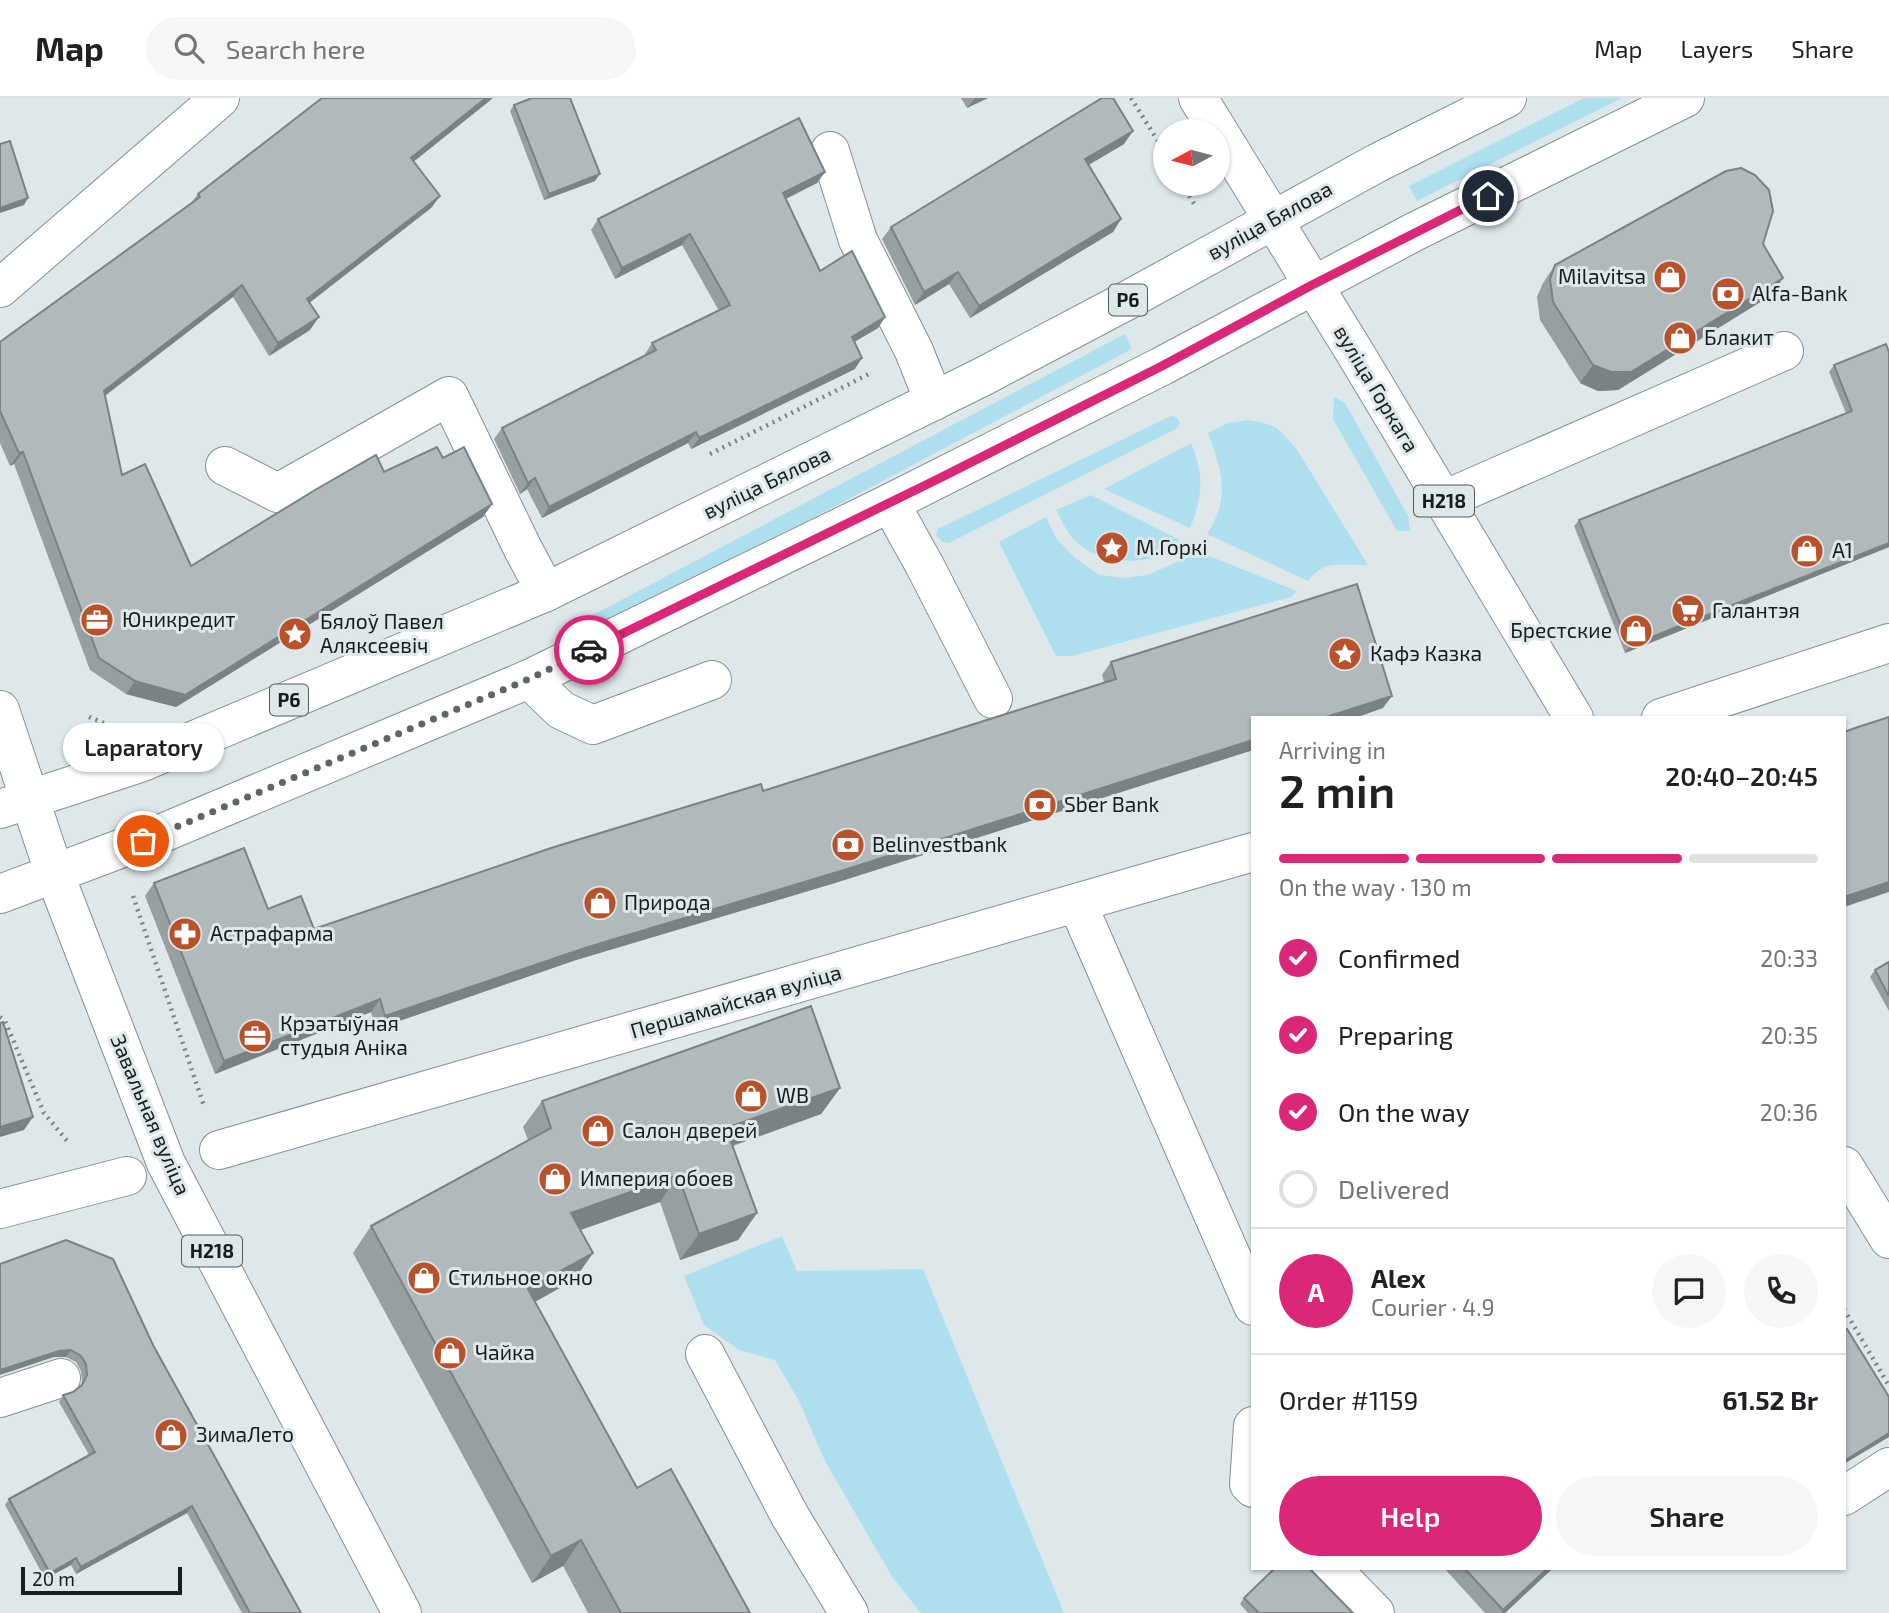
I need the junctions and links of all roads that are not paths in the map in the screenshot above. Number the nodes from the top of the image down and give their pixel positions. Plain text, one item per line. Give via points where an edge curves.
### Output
1 (220, 98) edge
2 (1198, 98) edge
3 (1507, 98) edge
4 (1685, 98) edge
5 (830, 150) dead end
6 (1272, 220) junction
7 (1312, 285) junction
8 (0, 288) edge
9 (1784, 351) dead end
10 (934, 401) junction
11 (226, 466) dead end
12 (1444, 500) junction
13 (890, 503) junction
14 (546, 592) junction
15 (1889, 643) edge
16 (529, 679) junction
17 (712, 680) dead end
18 (993, 699) dead end
19 (0, 710) edge
20 (1573, 716) edge
21 (1667, 716) edge
22 (14, 804) edge
23 (1251, 853) edge
24 (55, 875) junction
25 (0, 894) edge
26 (1077, 903) junction
27 (219, 1150) road end
28 (1846, 1169) edge
29 (114, 1180) road end
30 (0, 1209) edge
31 (1889, 1239) edge
32 (1251, 1301) edge
33 (705, 1354) dead end
34 (61, 1378) dead end
35 (0, 1398) edge
36 (1251, 1455) edge
37 (1889, 1467) edge
38 (1251, 1486) edge
39 (1846, 1495) edge
40 (1333, 1570) edge
41 (402, 1613) edge
42 (849, 1613) edge
43 (1375, 1613) edge

1 - 8 main road
2 - 6 main road, вуліца Горкага
3 - 6 main road, вуліца Бялова / Р6
4 - 7 main road
5 - 10 main road via 858,240
6 - 7 main road, вуліца Горкага
6 - 10 main road, вуліца Бялова / Р6
7 - 12 main road, вуліца Горкага / Н218
7 - 13 main road
9 - 12 main road
10 - 14 main road, вуліца Бялова / Р6
11 - 14 main road via 278,494 449,396
12 - 20 main road, вуліца Горкага / Н218
13 - 16 main road
13 - 18 main road
14 - 22 main road, вуліца Бялова / Р6 via 140,762
15 - 21 main road
16 - 17 main road via 561,710 593,725
16 - 24 main road
19 - 22 main road, Завальная вуліца
22 - 24 main road, Завальная вуліца
23 - 26 main road, Першамайская вуліца
24 - 25 main road
24 - 41 main road, Завальная вуліца / Н218 via 166,1163
26 - 27 main road, Першамайская вуліца
26 - 32 main road
28 - 31 main road
29 - 30 main road
33 - 42 main road via 790,1516
34 - 35 main road
36 - 38 main road
37 - 39 main road
40 - 43 main road

